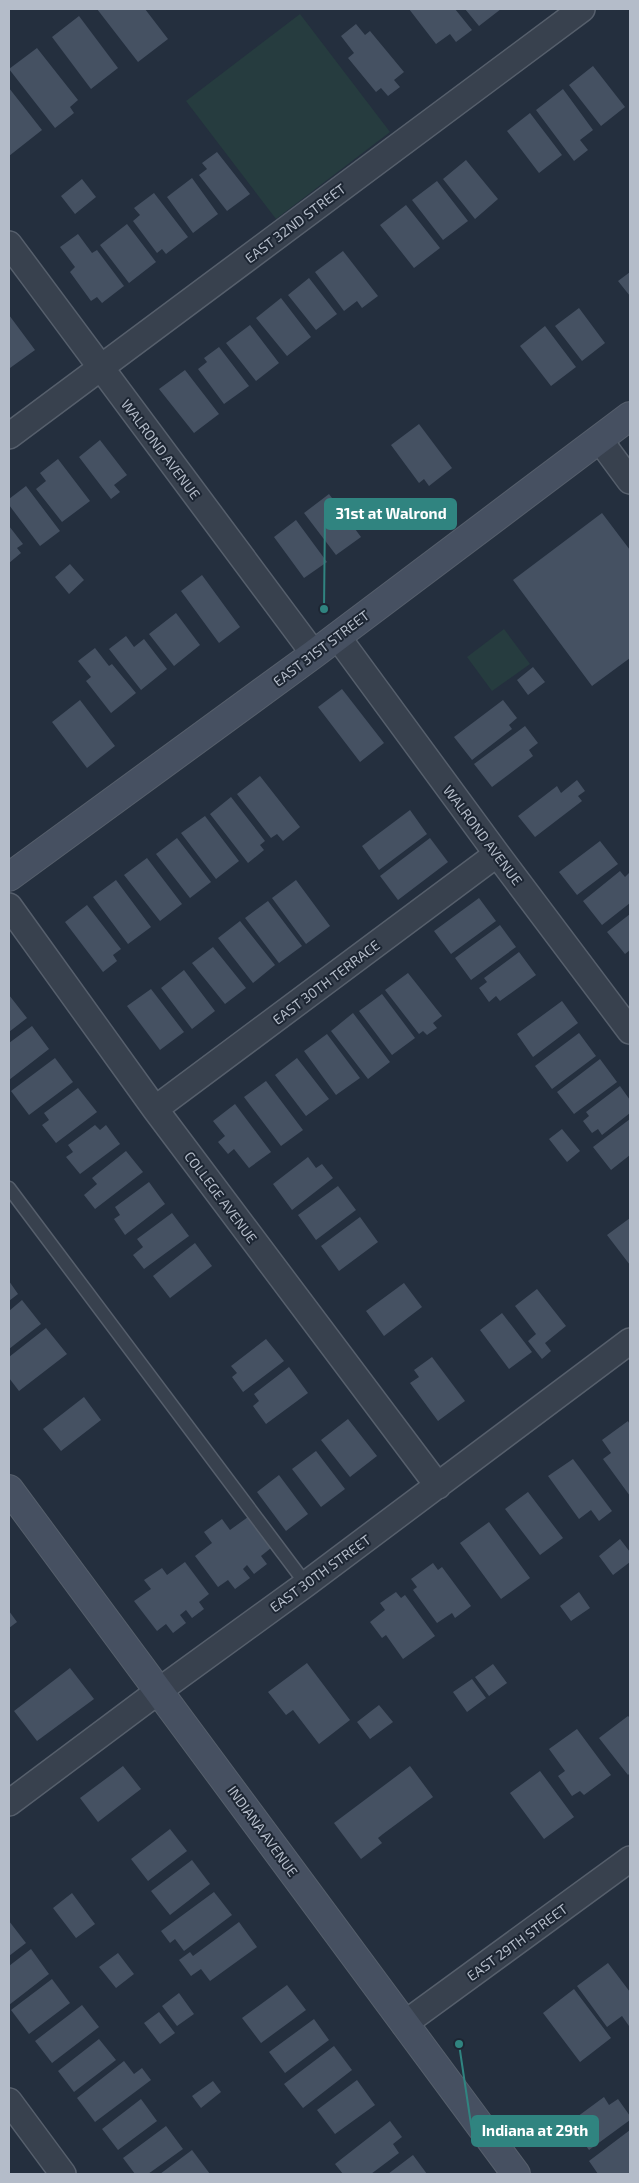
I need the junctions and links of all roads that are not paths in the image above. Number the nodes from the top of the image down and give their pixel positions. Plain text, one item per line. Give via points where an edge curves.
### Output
1 (582, 9) edge
2 (9, 244) edge
3 (101, 368) junction
4 (630, 416) edge
5 (9, 436) edge
6 (599, 439) junction
7 (630, 481) edge
8 (337, 636) junction
9 (314, 654) junction
10 (497, 854) junction
11 (9, 877) edge
12 (9, 906) edge
13 (630, 1031) edge
14 (154, 1109) junction
15 (9, 1188) edge
16 (630, 1341) edge
17 (438, 1486) junction
18 (9, 1489) edge
19 (306, 1584) junction
20 (160, 1690) junction
21 (9, 1803) edge
22 (630, 1859) edge
23 (404, 2024) junction
24 (9, 2101) edge
25 (63, 2174) edge
26 (516, 2174) edge

1 - 3 street, EAST 32ND STREET
2 - 3 street, WALROND AVENUE
3 - 5 street, EAST 32ND STREET
3 - 9 street, WALROND AVENUE
4 - 6 street, EAST 31ST STREET
6 - 7 street
6 - 8 street, EAST 31ST STREET
8 - 9 street, EAST 31ST STREET
8 - 10 street, WALROND AVENUE
9 - 11 street, EAST 31ST STREET
10 - 13 street, WALROND AVENUE
10 - 14 street, EAST 30TH TERRACE
12 - 14 street, COLLEGE AVENUE
14 - 17 street, COLLEGE AVENUE
15 - 19 lane
16 - 17 street, EAST 30TH STREET
17 - 19 street, EAST 30TH STREET
18 - 20 street, INDIANA AVENUE
19 - 20 street, EAST 30TH STREET
20 - 21 street, EAST 30TH STREET
20 - 23 street, INDIANA AVENUE
22 - 23 street, EAST 29TH STREET
23 - 26 street, INDIANA AVENUE
24 - 25 street

